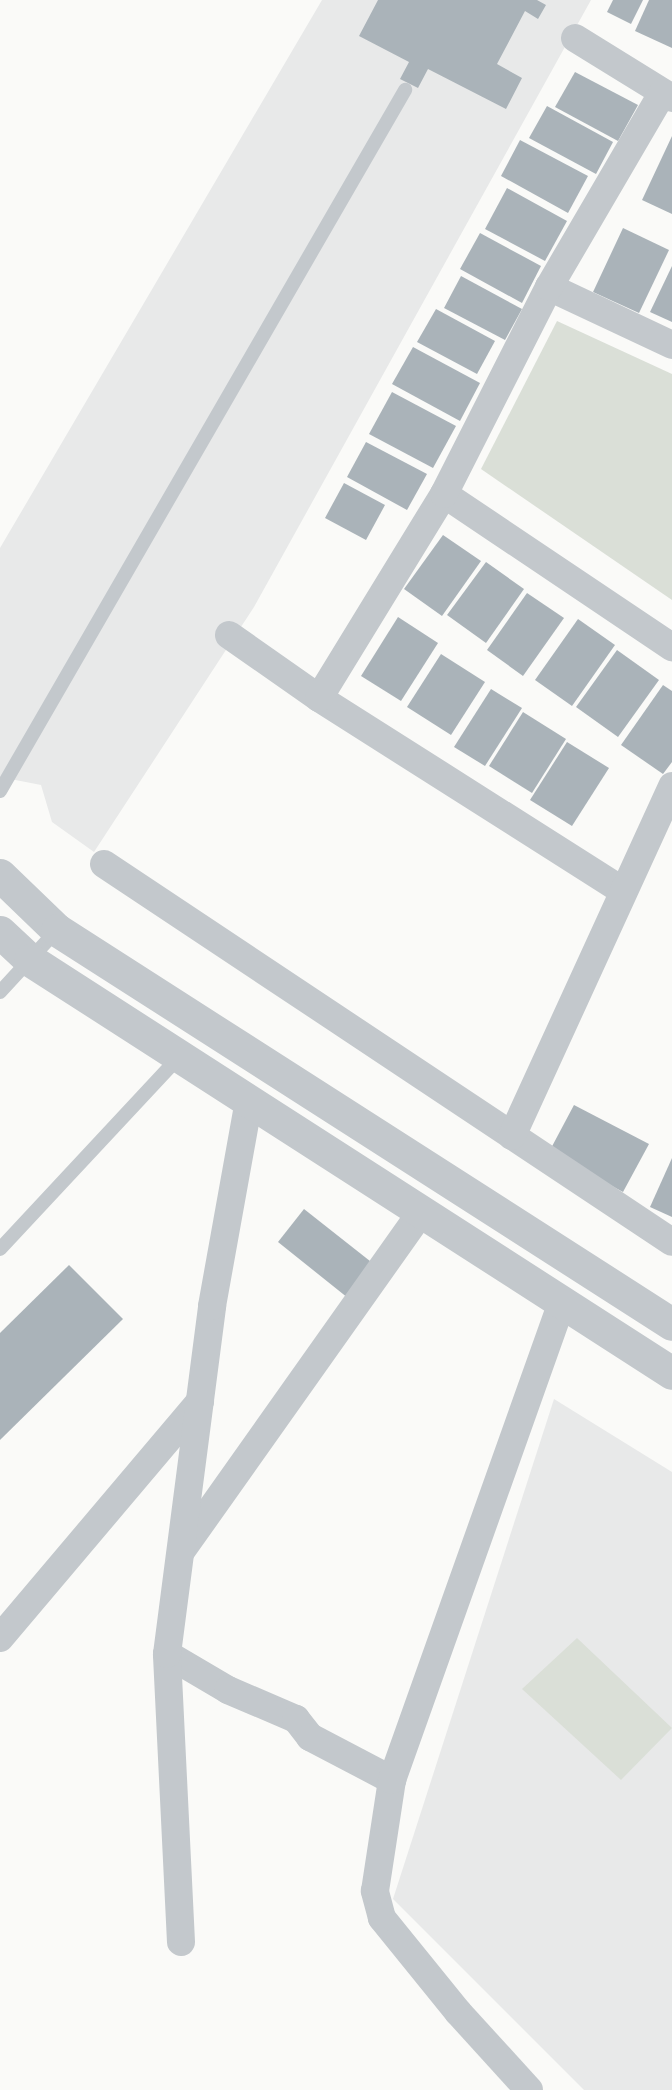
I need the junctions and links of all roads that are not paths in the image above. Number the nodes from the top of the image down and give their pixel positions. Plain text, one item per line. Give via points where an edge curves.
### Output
1 (575, 38) dead end
2 (405, 90) dead end
3 (667, 96) edge
4 (549, 287) junction
5 (672, 345) edge
6 (444, 494) junction
7 (229, 635) dead end
8 (672, 647) edge
9 (318, 698) junction
10 (672, 786) edge
11 (0, 791) edge
12 (104, 864) dead end
13 (0, 875) edge
14 (621, 890) junction
15 (57, 930) junction
16 (0, 932) edge
17 (30, 960) junction
18 (0, 992) edge
19 (179, 1057) junction
20 (249, 1101) junction
21 (512, 1136) junction
22 (421, 1212) junction
23 (672, 1242) edge
24 (0, 1248) edge
25 (562, 1302) junction
26 (672, 1324) edge
27 (672, 1372) edge
28 (200, 1401) junction
29 (180, 1553) junction
30 (0, 1638) edge
31 (167, 1654) junction
32 (392, 1780) junction
33 (181, 1942) dead end
34 (529, 2090) edge

1 - 3 street
2 - 11 lane
3 - 4 street
4 - 5 street
4 - 6 street
6 - 8 street
6 - 9 street
7 - 9 street
9 - 14 street
10 - 14 street
12 - 21 street
13 - 15 street
14 - 21 street
15 - 17 lane
15 - 26 street
16 - 17 street
17 - 18 lane
17 - 19 street
19 - 20 street
19 - 24 lane
20 - 22 street
20 - 28 street via 212,1306
21 - 23 street
22 - 25 street
22 - 29 street
25 - 27 street
25 - 32 street
28 - 29 street
28 - 30 street
29 - 31 street
31 - 32 street via 228,1690 296,1719 310,1737
31 - 33 street
32 - 34 street via 375,1891 382,1918 458,2012

